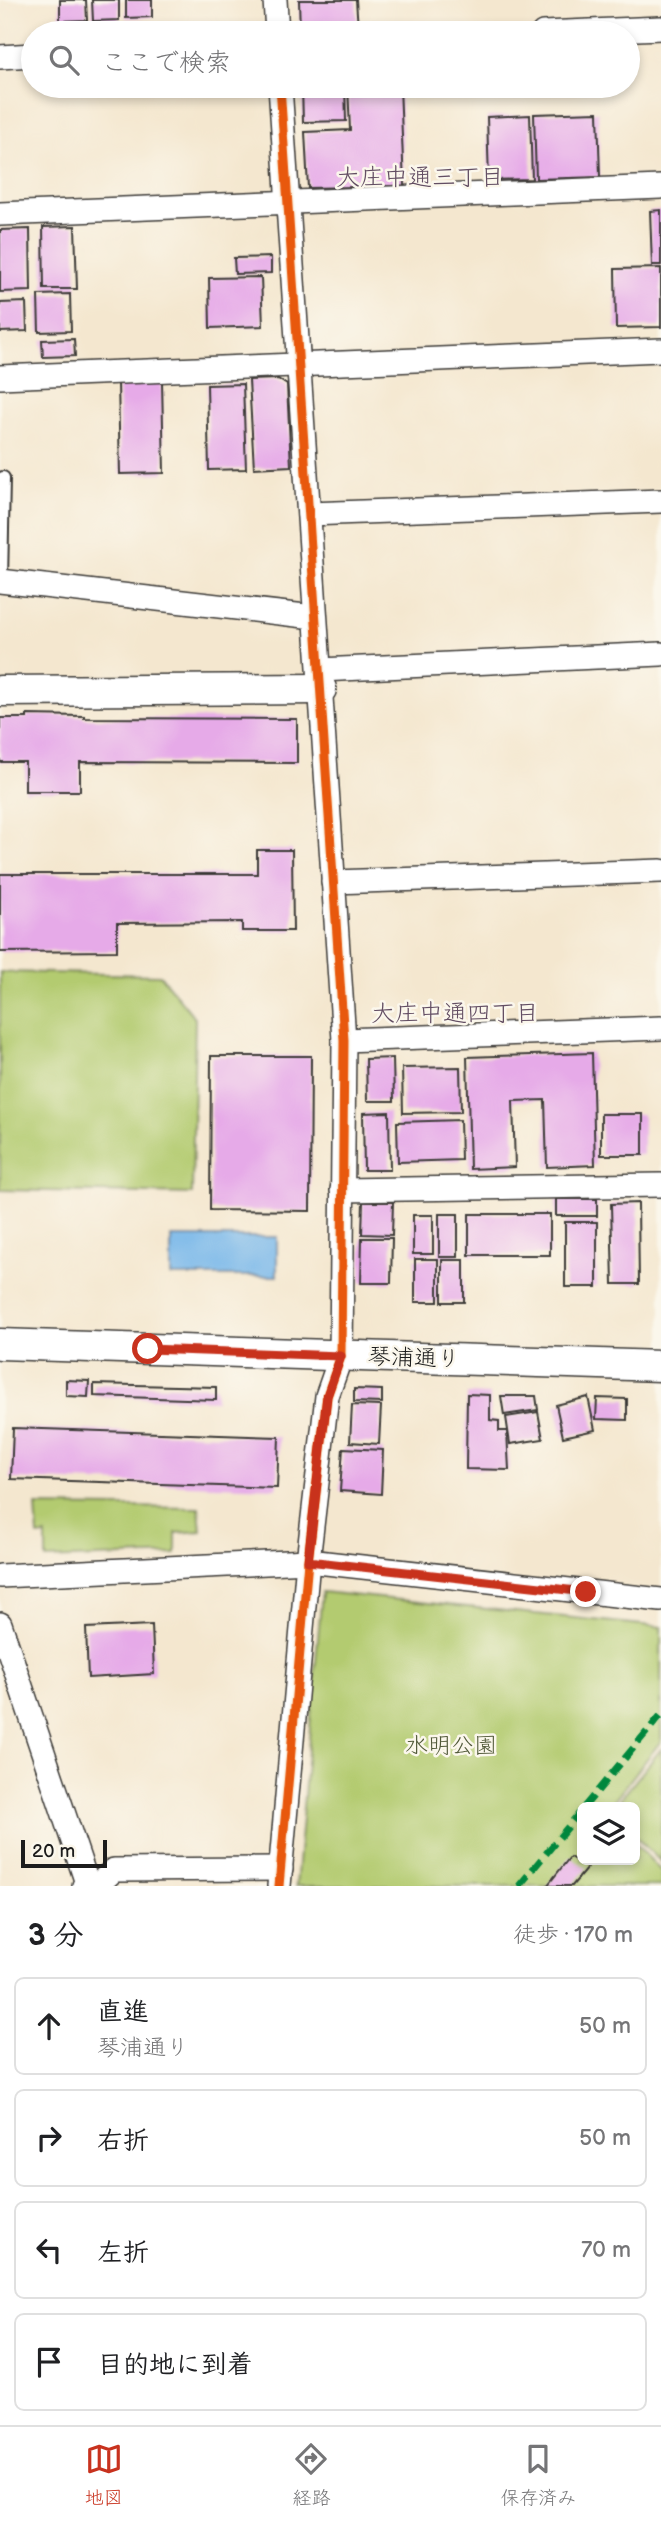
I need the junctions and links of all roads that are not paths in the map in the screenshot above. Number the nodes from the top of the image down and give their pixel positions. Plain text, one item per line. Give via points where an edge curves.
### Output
1 (275, 0) edge
2 (276, 21) edge
3 (661, 28) edge
4 (640, 29) edge
5 (21, 56) edge
6 (0, 57) edge
7 (281, 98) edge
8 (661, 187) edge
9 (288, 202) junction
10 (0, 214) edge
11 (661, 350) edge
12 (299, 363) junction
13 (0, 377) edge
14 (3, 478) dead end
15 (661, 501) edge
16 (309, 514) junction
17 (1, 581) edge
18 (313, 617) junction
19 (661, 654) edge
20 (321, 680) junction
21 (0, 691) edge
22 (661, 871) edge
23 (333, 882) junction
24 (661, 1028) edge
25 (344, 1040) junction
26 (661, 1185) edge
27 (342, 1190) junction
28 (0, 1344) edge
29 (341, 1356) junction
30 (661, 1366) edge
31 (308, 1561) junction
32 (0, 1576) edge
33 (661, 1600) edge
34 (0, 1624) edge
35 (280, 1878) edge
36 (84, 1886) edge
37 (96, 1886) edge

1 - 2 street
3 - 4 street
5 - 6 street
7 - 9 street
8 - 9 street
9 - 10 street
9 - 12 street
11 - 12 street
12 - 13 street
12 - 16 street
14 - 17 lane
15 - 16 street
16 - 18 street
17 - 18 street
18 - 20 street
19 - 20 street
20 - 21 street
20 - 23 street
22 - 23 street
23 - 25 street
24 - 25 street
25 - 27 street
26 - 27 street
27 - 29 street
28 - 29 street, 琴浦通り
29 - 30 street, 琴浦通り
29 - 31 street via 327,1396
31 - 32 street
31 - 33 street
31 - 35 street
34 - 36 street
35 - 37 street via 114,1870

